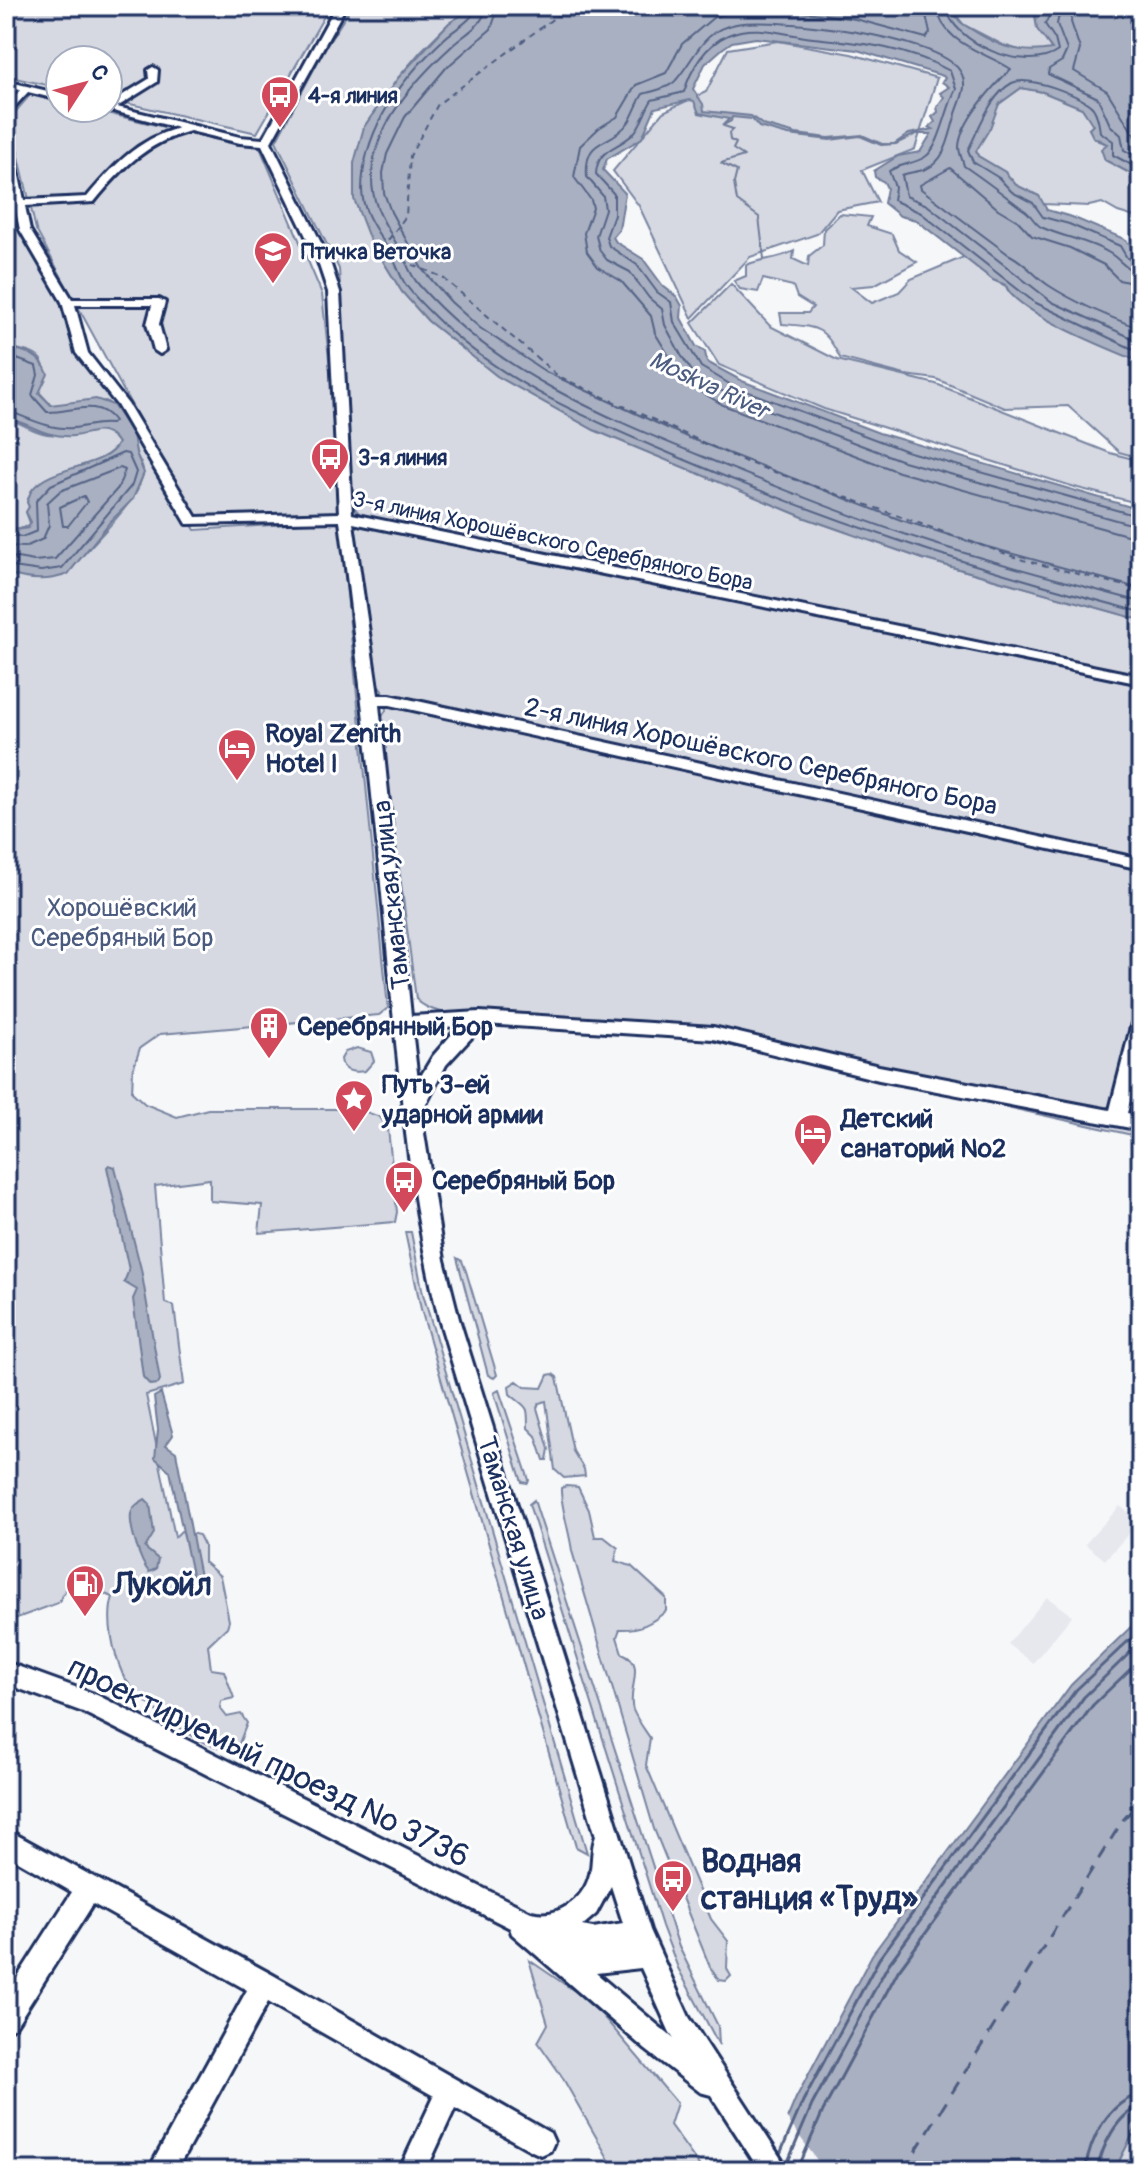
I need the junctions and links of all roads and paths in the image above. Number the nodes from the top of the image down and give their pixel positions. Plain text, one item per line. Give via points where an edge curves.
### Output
1 (341, 6) edge
2 (153, 70) dead end
3 (6, 84) edge
4 (26, 89) junction
5 (44, 93) edge
6 (124, 98) edge
7 (124, 112) edge
8 (6, 113) edge
9 (190, 128) junction
10 (6, 137) edge
11 (266, 142) junction
12 (19, 203) junction
13 (68, 302) junction
14 (160, 350) dead end
15 (346, 517) junction
16 (1141, 680) edge
17 (371, 700) junction
18 (1141, 864) edge
19 (480, 1018) junction
20 (413, 1022) junction
21 (1141, 1023) edge
22 (450, 1047) junction
23 (417, 1083) junction
24 (1117, 1117) junction
25 (1141, 1123) edge
26 (6, 1673) edge
27 (605, 1829) junction
28 (6, 1841) edge
29 (89, 1888) junction
30 (536, 1931) junction
31 (642, 1944) junction
32 (264, 1984) junction
33 (6, 2018) edge
34 (451, 2089) junction
35 (724, 2097) junction
36 (541, 2142) dead end
37 (161, 2171) edge
38 (412, 2171) edge
39 (776, 2171) edge

1 - 11 street
2 - 6 street via 154,80
3 - 4 street
4 - 5 street
4 - 8 street
7 - 9 street
9 - 11 street
9 - 12 street via 161,135 131,152 90,200
10 - 12 street, 3-я линия Хорошёвского Серебряного Бора
11 - 15 street, Таманская улица via 330,276
12 - 13 street, 3-я линия Хорошёвского Серебряного Бора via 25,230
13 - 14 street via 159,302 153,324
13 - 15 street, 3-я линия Хорошёвского Серебряного Бора via 86,362 122,404 192,521
15 - 16 street, 3-я линия Хорошёвского Серебряного Бора
15 - 17 street, Таманская улица
17 - 18 street, 2-я линия Хорошёвского Серебряного Бора via 406,703
17 - 20 street, Таманская улица
19 - 20 street
19 - 22 street
19 - 24 street via 713,1033 879,1073
20 - 22 street via 447,1031
20 - 23 street, Таманская улица
21 - 24 street
22 - 23 street
23 - 27 street, Таманская улица via 413,1122 434,1260
24 - 25 street
26 - 30 street, проектируемый проезд № 3736 via 89,1703
27 - 30 street via 606,1856 594,1899 570,1920
27 - 31 street, Таманская улица
28 - 29 street
29 - 32 street
29 - 33 street
30 - 31 street via 573,1957 595,1961
30 - 35 street
31 - 35 street, Таманская улица via 668,2004
32 - 34 street
32 - 37 street
34 - 36 street
34 - 38 street
35 - 39 street

